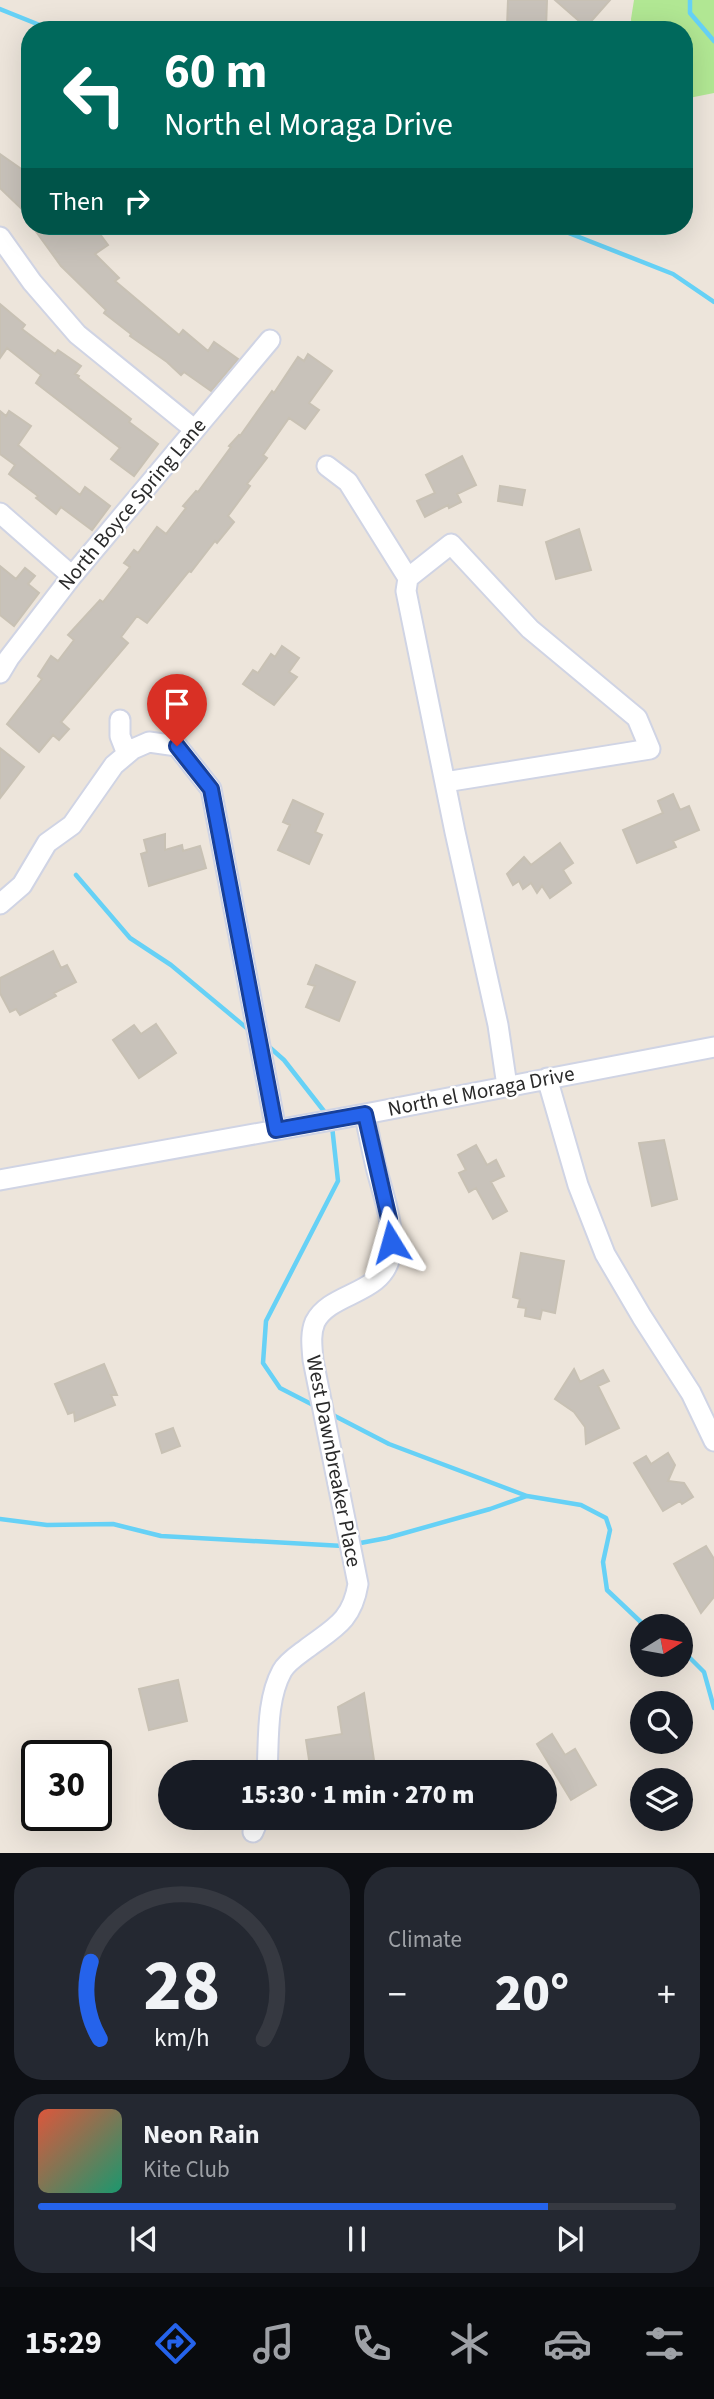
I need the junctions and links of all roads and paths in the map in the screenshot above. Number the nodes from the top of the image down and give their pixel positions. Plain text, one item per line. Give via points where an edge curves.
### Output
1 (0, 237) edge
2 (270, 340) dead end
3 (194, 429) junction
4 (327, 466) dead end
5 (0, 513) edge
6 (72, 576) junction
7 (408, 578) junction
8 (0, 673) edge
9 (120, 720) dead end
10 (127, 754) junction
11 (444, 782) junction
12 (0, 904) edge
13 (714, 1046) edge
14 (547, 1078) junction
15 (506, 1086) junction
16 (365, 1114) junction
17 (276, 1130) junction
18 (0, 1180) edge
19 (714, 1441) edge
20 (268, 1760) edge

1 - 3 street via 77,334
2 - 3 street, North Boyce Spring Lane
3 - 6 street, North Boyce Spring Lane
4 - 7 street via 348,482
5 - 6 street
6 - 8 street, North Boyce Spring Lane
7 - 11 street via 406,591
7 - 11 street via 451,544 530,629 637,718 650,749
9 - 10 street
10 - 12 street via 114,765 72,825 47,843 22,885
10 - 17 street via 149,741 177,746 211,789
11 - 15 street via 498,1025
13 - 14 street, North el Moraga Drive
14 - 15 street, North el Moraga Drive
14 - 19 street via 578,1185 605,1254 691,1394
15 - 16 street, North el Moraga Drive
16 - 17 street, North el Moraga Drive
16 - 20 street, West Dawnbreaker Place via 389,1219 390,1259 368,1286 325,1310 312,1339 358,1584 348,1615 283,1670 275,1690
17 - 18 street, North el Moraga Drive

